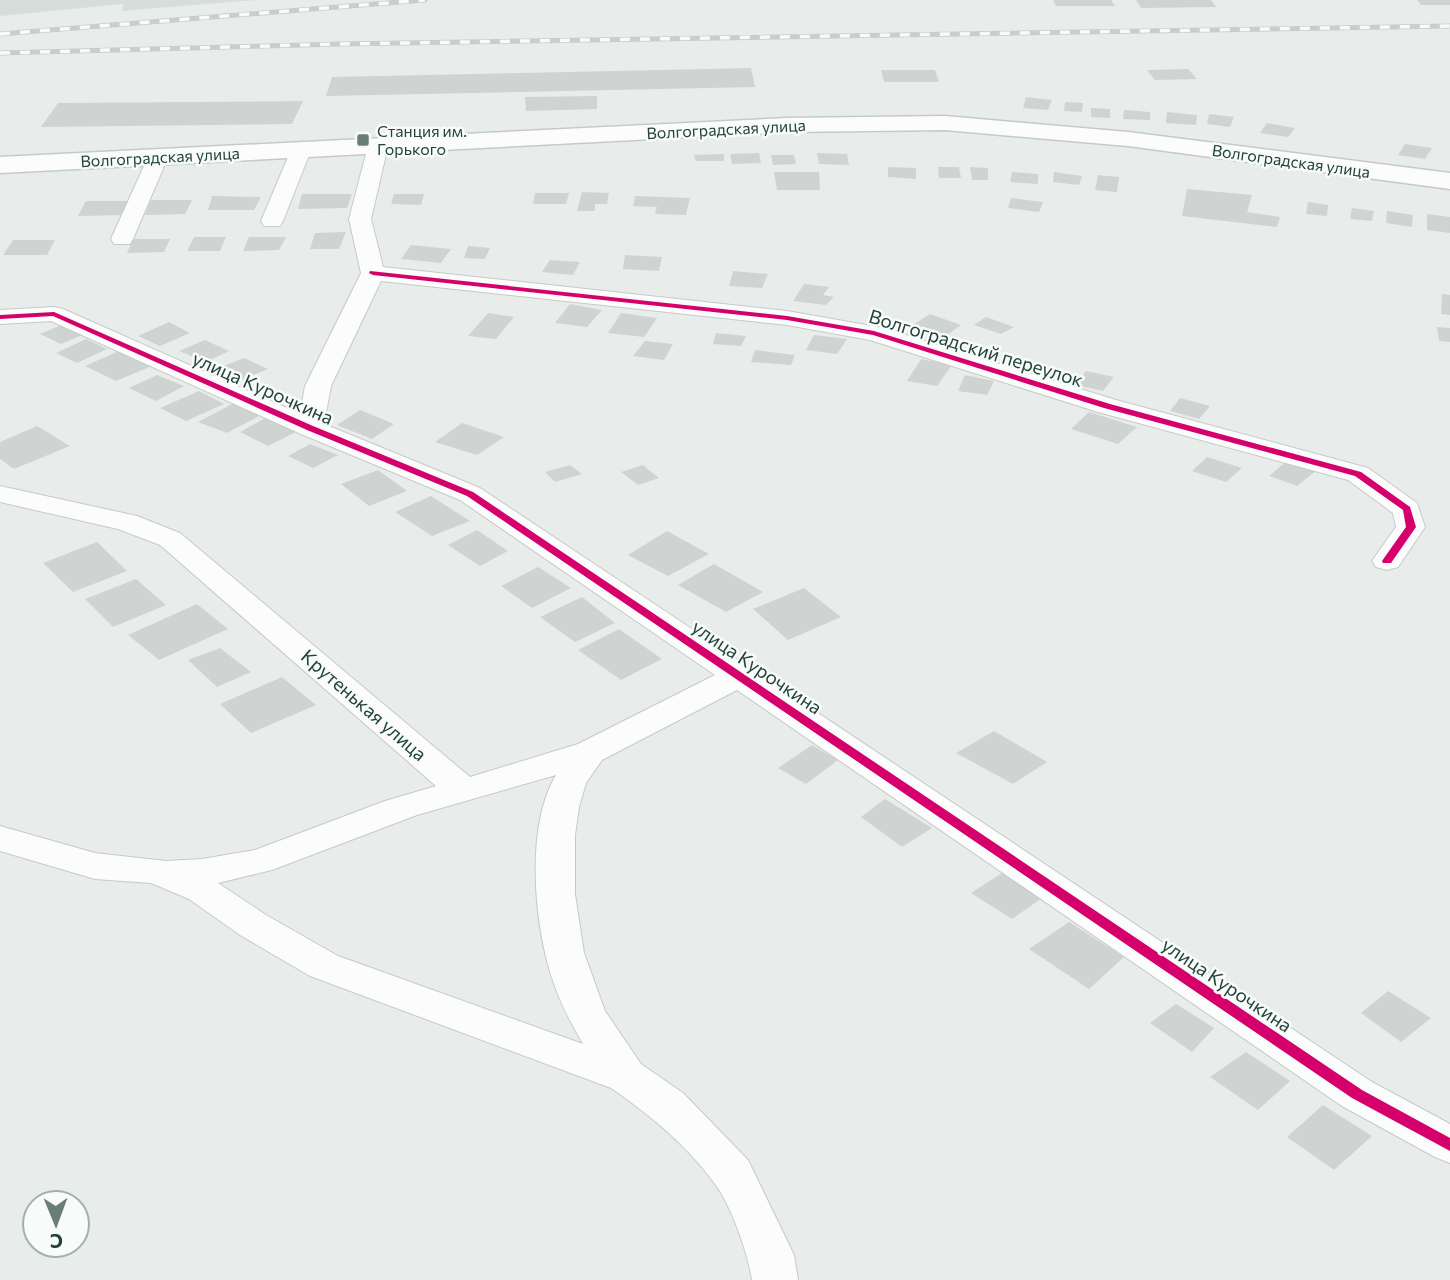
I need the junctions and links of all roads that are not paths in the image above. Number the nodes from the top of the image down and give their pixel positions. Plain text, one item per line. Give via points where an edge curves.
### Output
1 (378, 146) junction
2 (301, 150) junction
3 (158, 157) junction
4 (0, 165) edge
5 (1450, 181) edge
6 (272, 220) dead end
7 (122, 240) dead end
8 (373, 273) junction
9 (0, 317) edge
10 (310, 428) junction
11 (0, 494) edge
12 (1387, 561) dead end
13 (739, 676) junction
14 (590, 752) junction
15 (464, 791) junction
16 (0, 838) edge
17 (156, 871) junction
18 (626, 1076) junction
19 (1450, 1145) edge
20 (775, 1280) edge

1 - 2 main road, Волгоградская улица
1 - 5 main road, Волгоградская улица via 787,125 945,123 1128,139
1 - 8 street via 360,219
2 - 3 main road, Волгоградская улица
2 - 6 street
3 - 4 main road, Волгоградская улица
3 - 7 street
8 - 10 street via 318,386
8 - 12 street, Волгоградский переулок via 787,318 874,332 1107,406 1358,474 1407,509 1411,527
9 - 10 street, улица Курочкина via 54,314
10 - 13 street, улица Курочкина via 470,494
11 - 15 street, Крутенькая улица via 127,522 170,539
13 - 14 street
13 - 19 street, улица Курочкина via 1357,1094
14 - 15 street
14 - 18 street via 570,781 559,816 557,899 566,959 580,1002
15 - 17 street via 400,807 304,848 247,865 200,874
16 - 17 street via 96,866
17 - 18 street via 202,890 324,966
18 - 20 street via 668,1105 733,1173 771,1255

